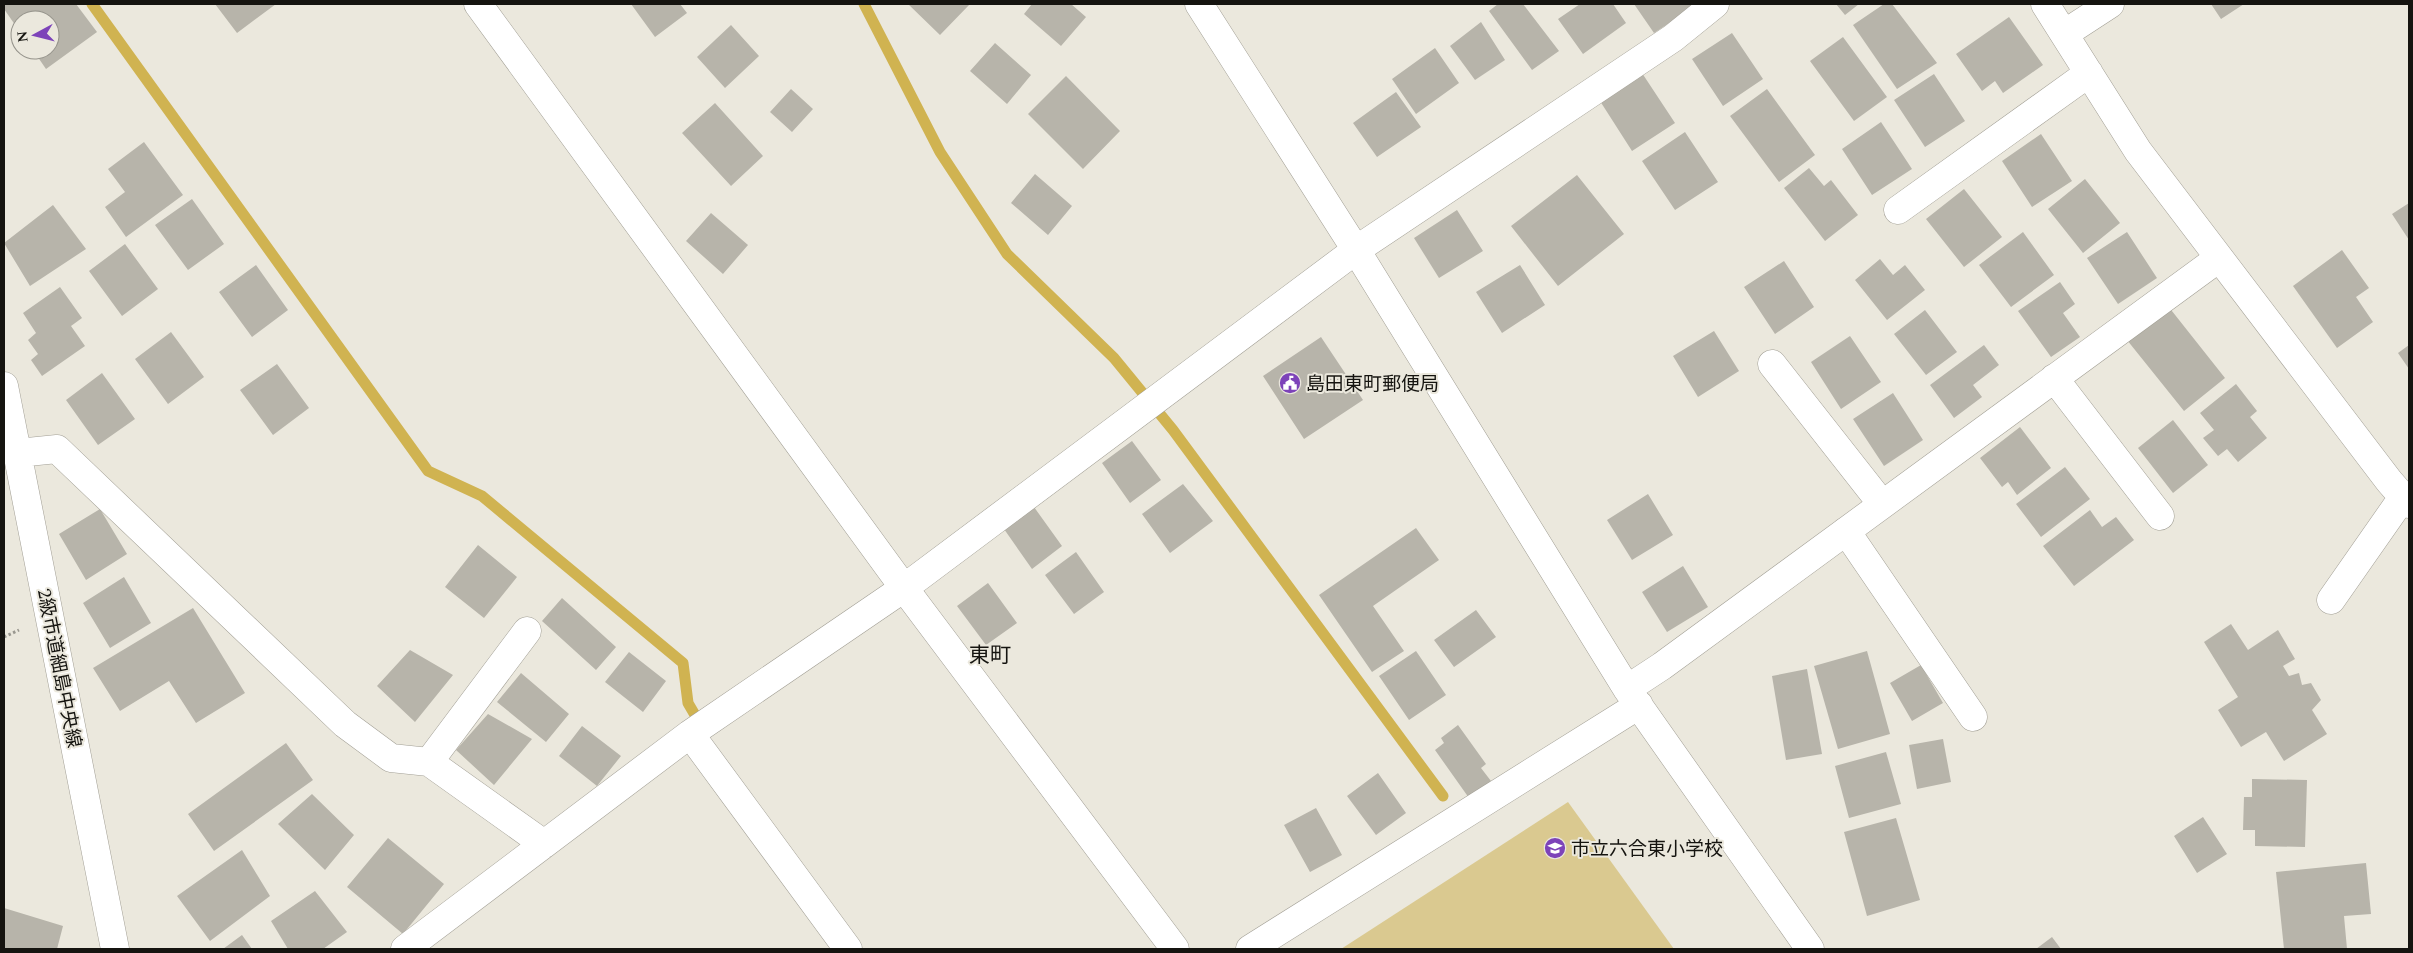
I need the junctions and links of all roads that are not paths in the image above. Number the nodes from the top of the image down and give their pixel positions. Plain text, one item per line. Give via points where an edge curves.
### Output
1 (478, 4) edge
2 (1199, 4) edge
3 (1715, 4) edge
4 (2045, 4) edge
5 (2110, 4) edge
6 (2064, 34) junction
7 (2089, 73) junction
8 (1898, 210) dead end
9 (1356, 250) junction
10 (2220, 258) junction
11 (1772, 364) dead end
12 (2054, 378) junction
13 (4, 386) edge
14 (18, 453) junction
15 (2406, 500) edge
16 (1882, 504) junction
17 (2160, 516) dead end
18 (1846, 531) junction
19 (904, 588) junction
20 (2331, 600) dead end
21 (527, 631) dead end
22 (1633, 697) junction
23 (1973, 717) dead end
24 (690, 734) junction
25 (429, 762) junction
26 (544, 844) junction
27 (418, 946) edge
28 (115, 949) edge
29 (848, 949) edge
30 (1175, 949) edge
31 (1250, 949) edge
32 (1810, 949) edge

1 - 19 street
2 - 9 street
3 - 9 street via 1672,38
4 - 6 street
5 - 6 street
6 - 7 street
7 - 8 street
7 - 10 street via 2138,151
9 - 19 street
9 - 22 street
10 - 12 street
10 - 15 street
11 - 16 street
12 - 16 street
12 - 17 street
13 - 14 street, 2級市道細島中央線
14 - 25 street via 57,449 345,724 391,758
14 - 28 street, 2級市道細島中央線
15 - 20 street
16 - 18 street
18 - 22 street via 1662,666
18 - 23 street
19 - 24 street
19 - 30 street
21 - 25 street
22 - 31 street
22 - 32 street
24 - 26 street
24 - 29 street
25 - 26 street
26 - 27 street

